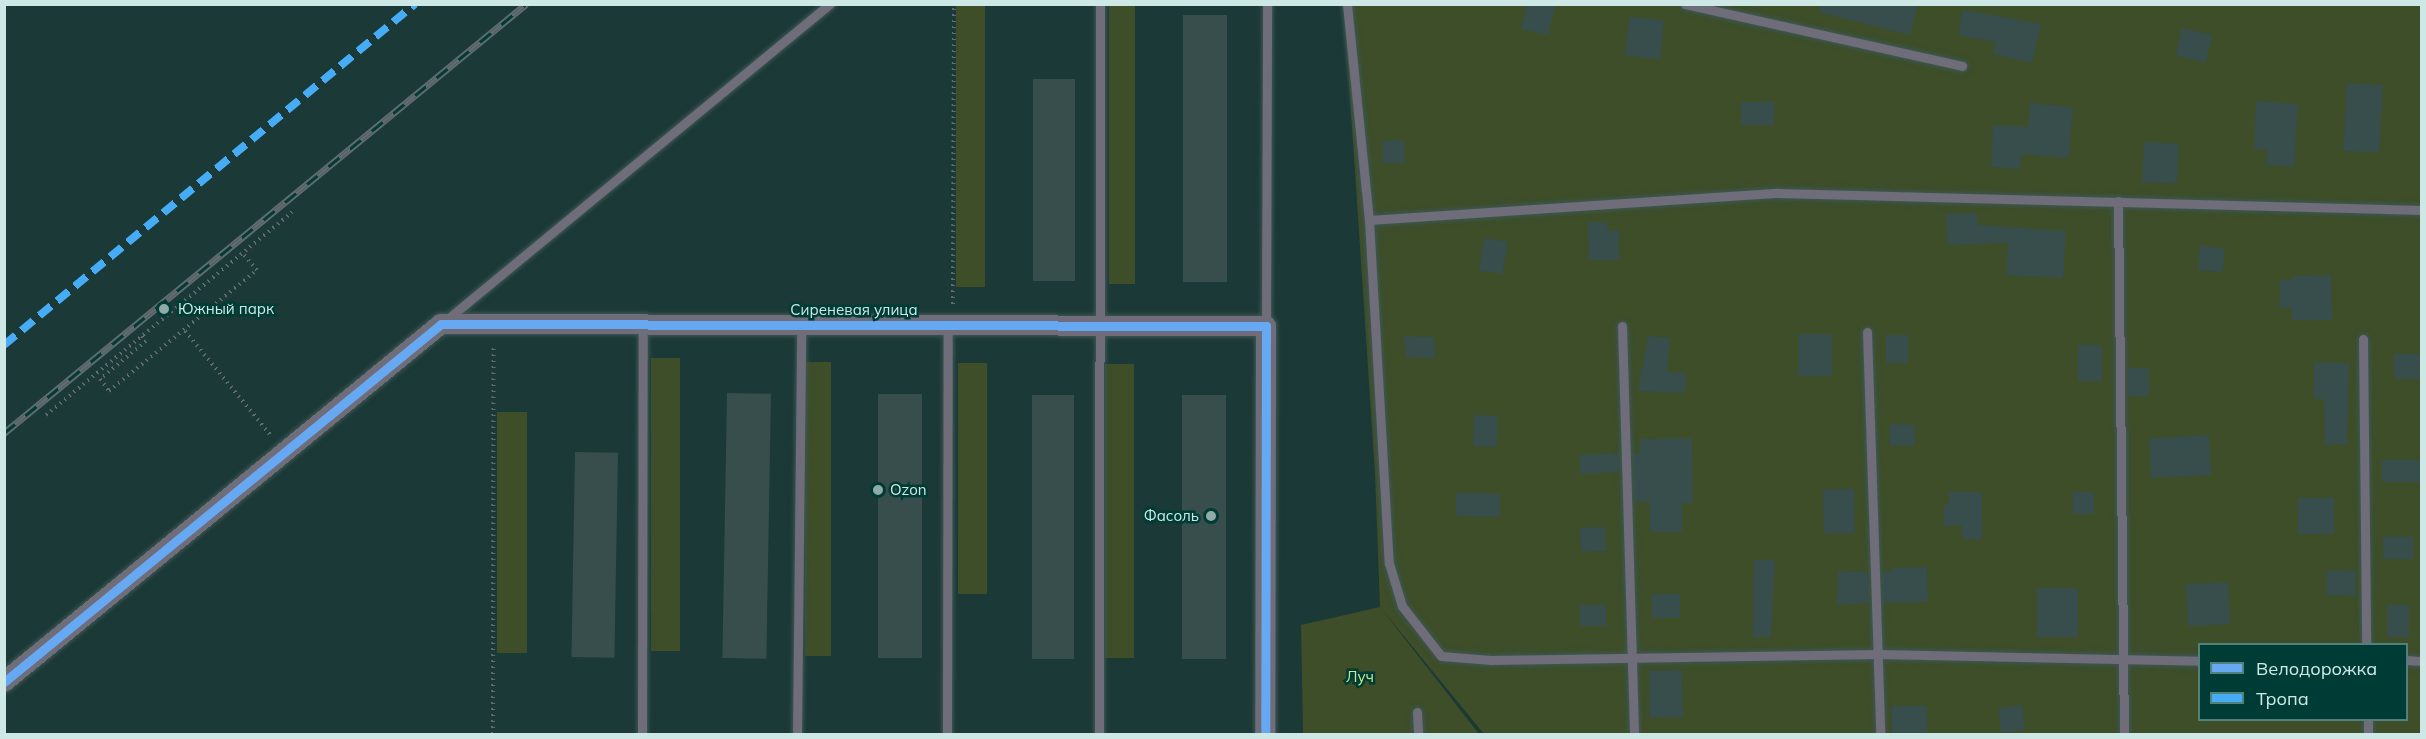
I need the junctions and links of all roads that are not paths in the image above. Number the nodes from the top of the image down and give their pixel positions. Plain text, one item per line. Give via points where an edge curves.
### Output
1 (830, 4) edge
2 (1100, 4) edge
3 (1267, 4) edge
4 (1347, 4) edge
5 (1684, 4) edge
6 (1962, 66) dead end
7 (2118, 201) junction
8 (2421, 210) edge
9 (1369, 219) junction
10 (441, 324) junction
11 (643, 324) junction
12 (801, 325) junction
13 (950, 325) junction
14 (1100, 326) junction
15 (1266, 326) junction
16 (1622, 326) dead end
17 (1867, 332) dead end
18 (2363, 339) dead end
19 (2366, 643) edge
20 (1879, 654) junction
21 (1632, 655) junction
22 (2198, 660) edge
23 (2123, 661) junction
24 (4, 682) edge
25 (1416, 712) dead end
26 (642, 735) edge
27 (797, 735) edge
28 (947, 735) edge
29 (1099, 735) edge
30 (1265, 735) edge
31 (1418, 735) edge
32 (1634, 735) edge
33 (1880, 735) edge
34 (2124, 735) edge

1 - 10 lane
2 - 14 lane
3 - 15 lane
4 - 9 lane
5 - 6 lane
7 - 8 lane
7 - 9 lane via 1778,193
7 - 23 lane
9 - 21 lane via 1389,563 1402,606 1442,656 1491,660
10 - 11 street, Сиреневая улица
10 - 24 street
11 - 12 street, Сиреневая улица
11 - 26 lane
12 - 13 street, Сиреневая улица
12 - 27 lane
13 - 14 street, Сиреневая улица
13 - 28 lane
14 - 15 street, Сиреневая улица
14 - 29 lane
15 - 30 street
16 - 21 lane
17 - 20 lane
18 - 19 lane
20 - 21 lane
20 - 23 lane
20 - 33 lane
21 - 32 lane
22 - 23 lane
23 - 34 lane
25 - 31 lane

